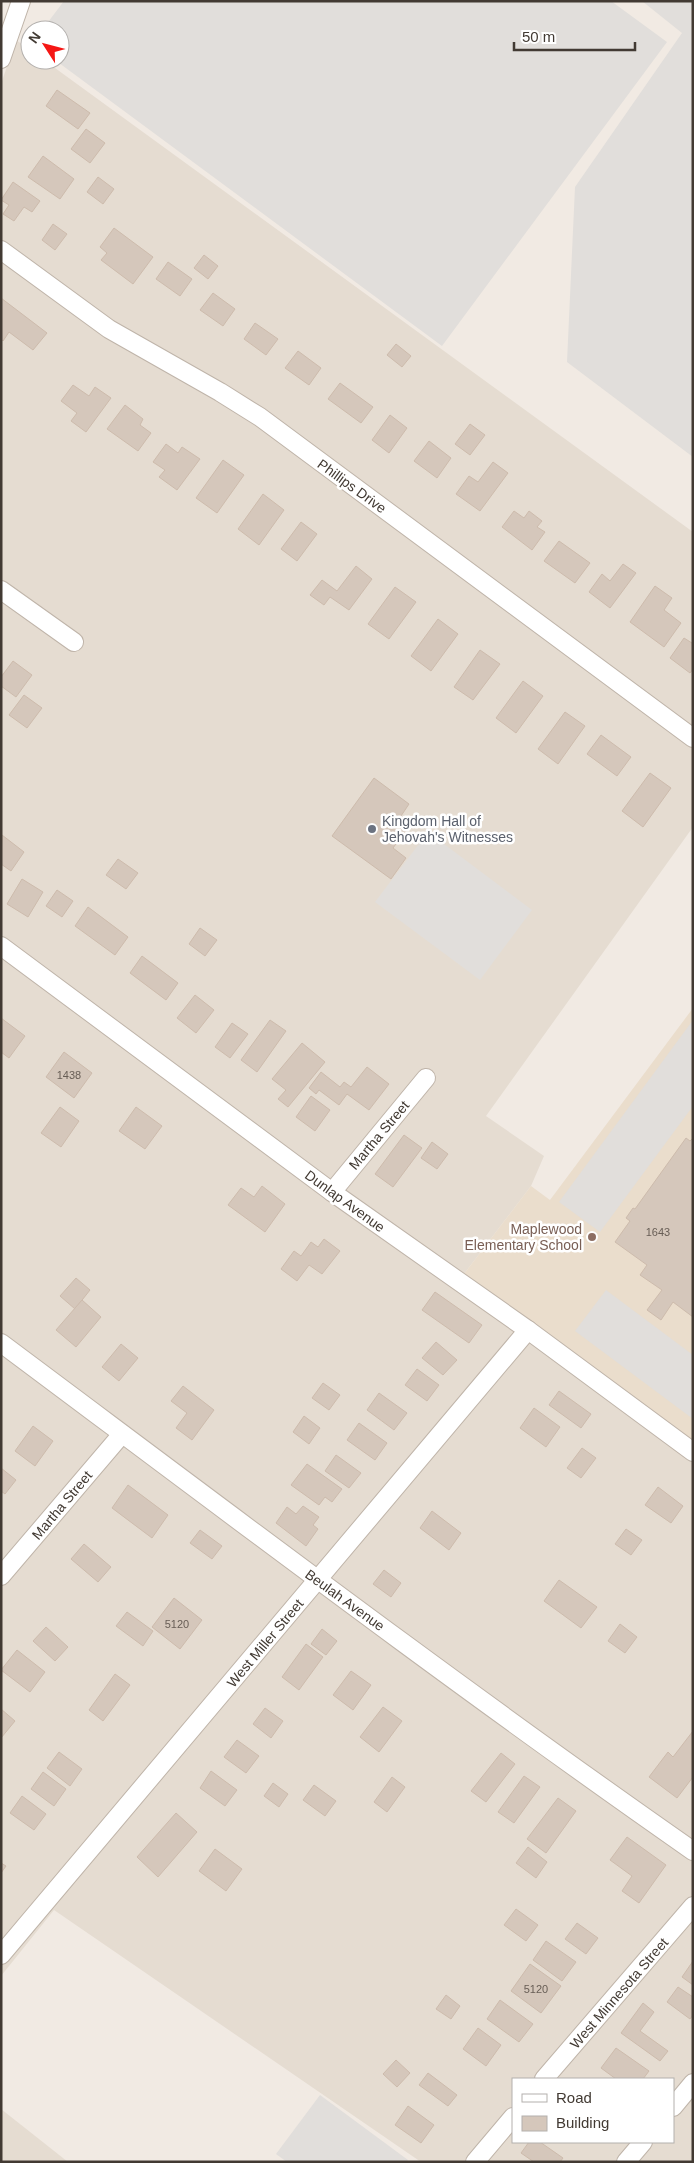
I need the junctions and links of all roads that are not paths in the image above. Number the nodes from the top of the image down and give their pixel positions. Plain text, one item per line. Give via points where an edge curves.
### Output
1 (21, 1) edge
2 (1, 59) edge
3 (1, 250) edge
4 (1, 590) edge
5 (74, 642) dead end
6 (693, 738) edge
7 (1, 946) edge
8 (426, 1078) dead end
9 (332, 1192) junction
10 (528, 1330) junction
11 (1, 1344) edge
12 (122, 1434) junction
13 (693, 1452) edge
14 (1, 1576) edge
15 (317, 1580) junction
16 (693, 1851) edge
17 (693, 1906) edge
18 (1, 1955) edge
19 (545, 2078) edge
20 (693, 2083) edge
21 (674, 2106) edge
22 (512, 2118) edge
23 (642, 2143) edge
24 (475, 2162) edge
25 (626, 2162) edge

1 - 2 street
3 - 6 street, Phillips Drive via 109,329 260,417
4 - 5 street
7 - 9 street, Dunlap Avenue
8 - 9 street, Martha Street
9 - 10 street, Dunlap Avenue
10 - 13 street, Dunlap Avenue
10 - 15 street, West Miller Street
11 - 12 street, Beulah Avenue
12 - 14 street, Martha Street
12 - 15 street, Beulah Avenue
15 - 16 street, Beulah Avenue
15 - 18 street, West Miller Street
17 - 19 street, West Minnesota Street
20 - 21 street
22 - 24 street
23 - 25 street

